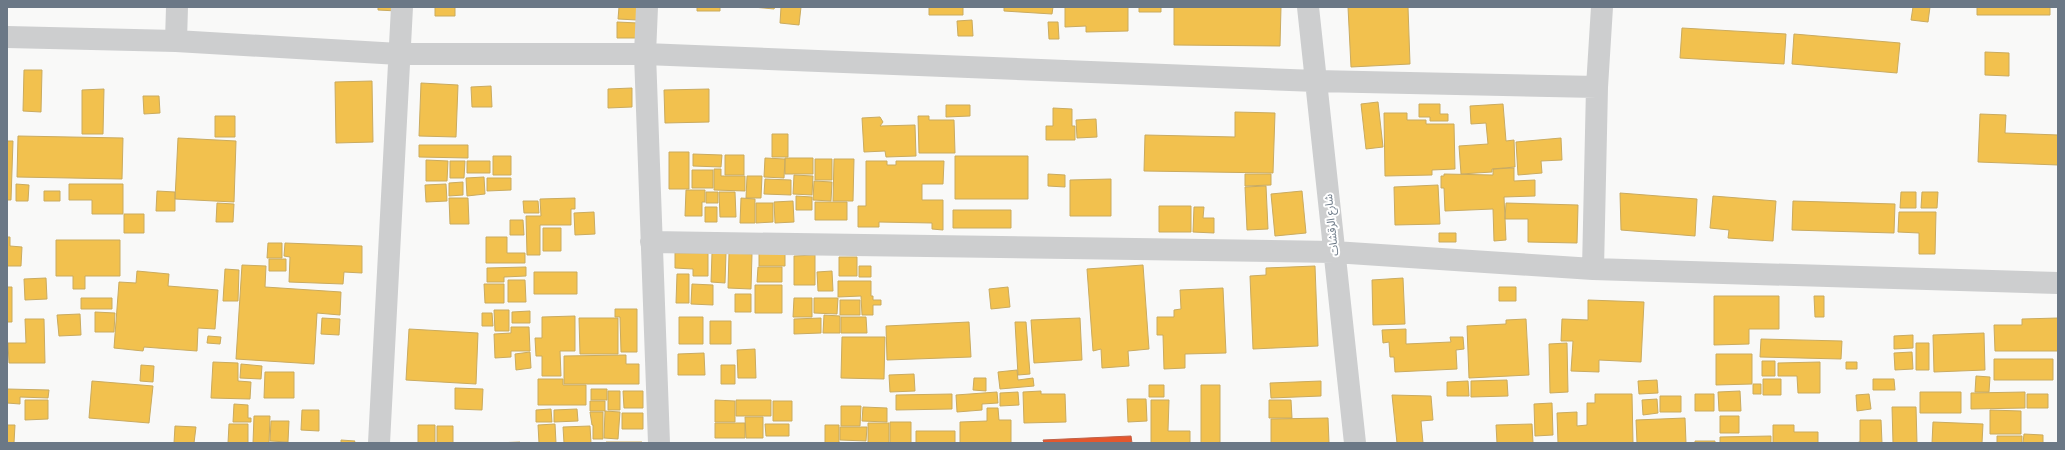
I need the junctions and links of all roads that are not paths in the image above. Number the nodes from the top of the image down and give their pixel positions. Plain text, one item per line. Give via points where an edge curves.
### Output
1 (177, 7) edge
2 (402, 7) edge
3 (647, 7) edge
4 (1308, 7) edge
5 (1602, 7) edge
6 (7, 37) edge
7 (176, 40) junction
8 (400, 54) junction
9 (645, 54) junction
10 (1316, 81) junction
11 (1598, 87) junction
12 (651, 242) junction
13 (1334, 252) junction
14 (1593, 269) junction
15 (2058, 283) edge
16 (379, 443) edge
17 (659, 443) edge
18 (1355, 443) edge

1 - 7 street
2 - 8 street
3 - 9 street
4 - 10 street, شارع الرقشات
5 - 11 street
6 - 7 street
7 - 8 street
8 - 9 street
8 - 16 street
9 - 10 street
9 - 12 street
10 - 11 street
10 - 13 street, شارع الرقشات
11 - 14 street
12 - 13 street
12 - 17 street
13 - 14 street
13 - 18 street, شارع الرقشات
14 - 15 street

